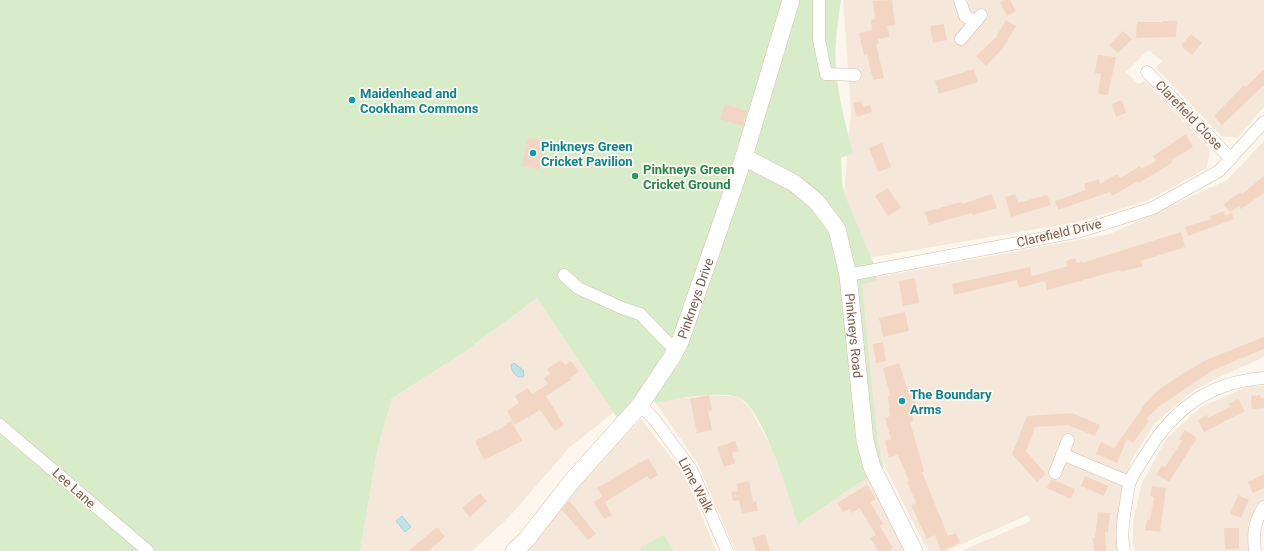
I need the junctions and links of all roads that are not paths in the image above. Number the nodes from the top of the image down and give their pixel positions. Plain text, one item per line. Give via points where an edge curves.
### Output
1 (791, 0) edge
2 (820, 0) edge
3 (960, 0) edge
4 (961, 39) dead end
5 (1146, 72) dead end
6 (855, 75) dead end
7 (1264, 122) edge
8 (744, 157) junction
9 (1231, 159) junction
10 (564, 275) dead end
11 (848, 275) junction
12 (676, 349) junction
13 (1264, 378) edge
14 (640, 405) junction
15 (0, 424) edge
16 (1068, 440) dead end
17 (1062, 454) junction
18 (1055, 473) dead end
19 (1130, 482) junction
20 (1264, 507) edge
21 (148, 551) edge
22 (514, 551) edge
23 (727, 551) edge
24 (914, 551) edge
25 (1124, 551) edge
26 (1255, 551) edge

1 - 8 street, Pinkneys Drive
2 - 6 street via 819,40 826,74
3 - 4 street via 965,16 978,18
5 - 9 street, Clarefield Close
7 - 9 street, Clarefield Drive
8 - 11 street, Pinkneys Road via 794,183 816,202 837,229
8 - 12 street, Pinkneys Drive
9 - 11 street, Clarefield Drive via 1220,171 1153,208 1081,231
10 - 12 street via 578,288 640,314
11 - 24 street, Pinkneys Road via 865,441 872,467
12 - 14 street, Pinkneys Drive
13 - 19 street via 1248,379 1222,386 1185,408 1158,434
14 - 22 street, Pinkneys Drive via 572,480 526,540
14 - 23 street, Lime Walk via 654,419 691,469
15 - 21 street, Lee Lane
16 - 17 street
17 - 18 street
17 - 19 street
19 - 25 street via 1124,518
20 - 26 street via 1254,528

